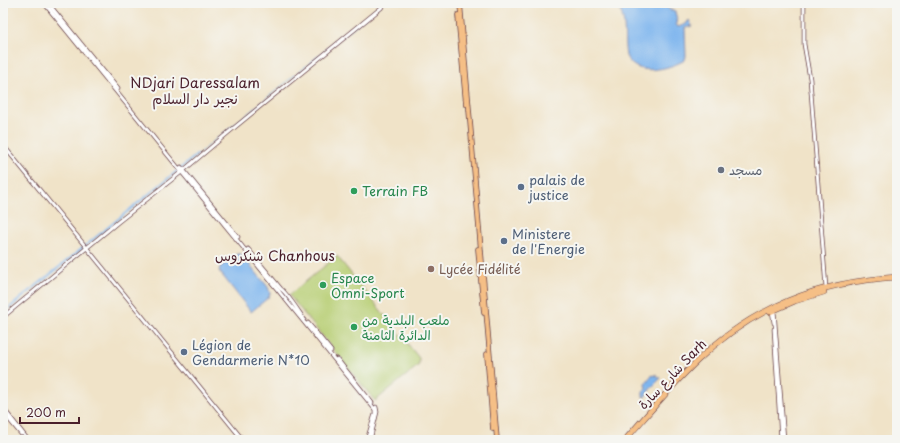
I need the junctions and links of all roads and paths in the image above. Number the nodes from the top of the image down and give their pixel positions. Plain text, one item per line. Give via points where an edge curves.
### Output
1 (44, 3) edge
2 (48, 3) edge
3 (385, 3) edge
4 (459, 3) edge
5 (804, 3) edge
6 (3, 147) edge
7 (181, 169) junction
8 (85, 247) junction
9 (897, 277) edge
10 (897, 280) edge
11 (826, 288) junction
12 (773, 311) junction
13 (3, 317) edge
14 (3, 408) edge
15 (3, 412) edge
16 (27, 440) edge
17 (242, 440) edge
18 (367, 440) edge
19 (370, 440) edge
20 (496, 440) edge
21 (626, 440) edge
22 (782, 440) edge

1 - 7 street
2 - 7 street
3 - 7 street
4 - 20 main road
5 - 11 street via 804,44 810,79
6 - 8 street
7 - 8 street
7 - 18 street via 375,410
7 - 19 street via 377,409
8 - 13 street
8 - 17 street
9 - 11 highway, شارع سارة Sarh
10 - 12 highway, شارع سارة Sarh via 832,290 806,297
11 - 21 highway, شارع سارة Sarh via 777,305 730,334 698,360
12 - 21 highway, شارع سارة Sarh via 756,318 713,349
12 - 22 street
14 - 16 street
15 - 16 street

